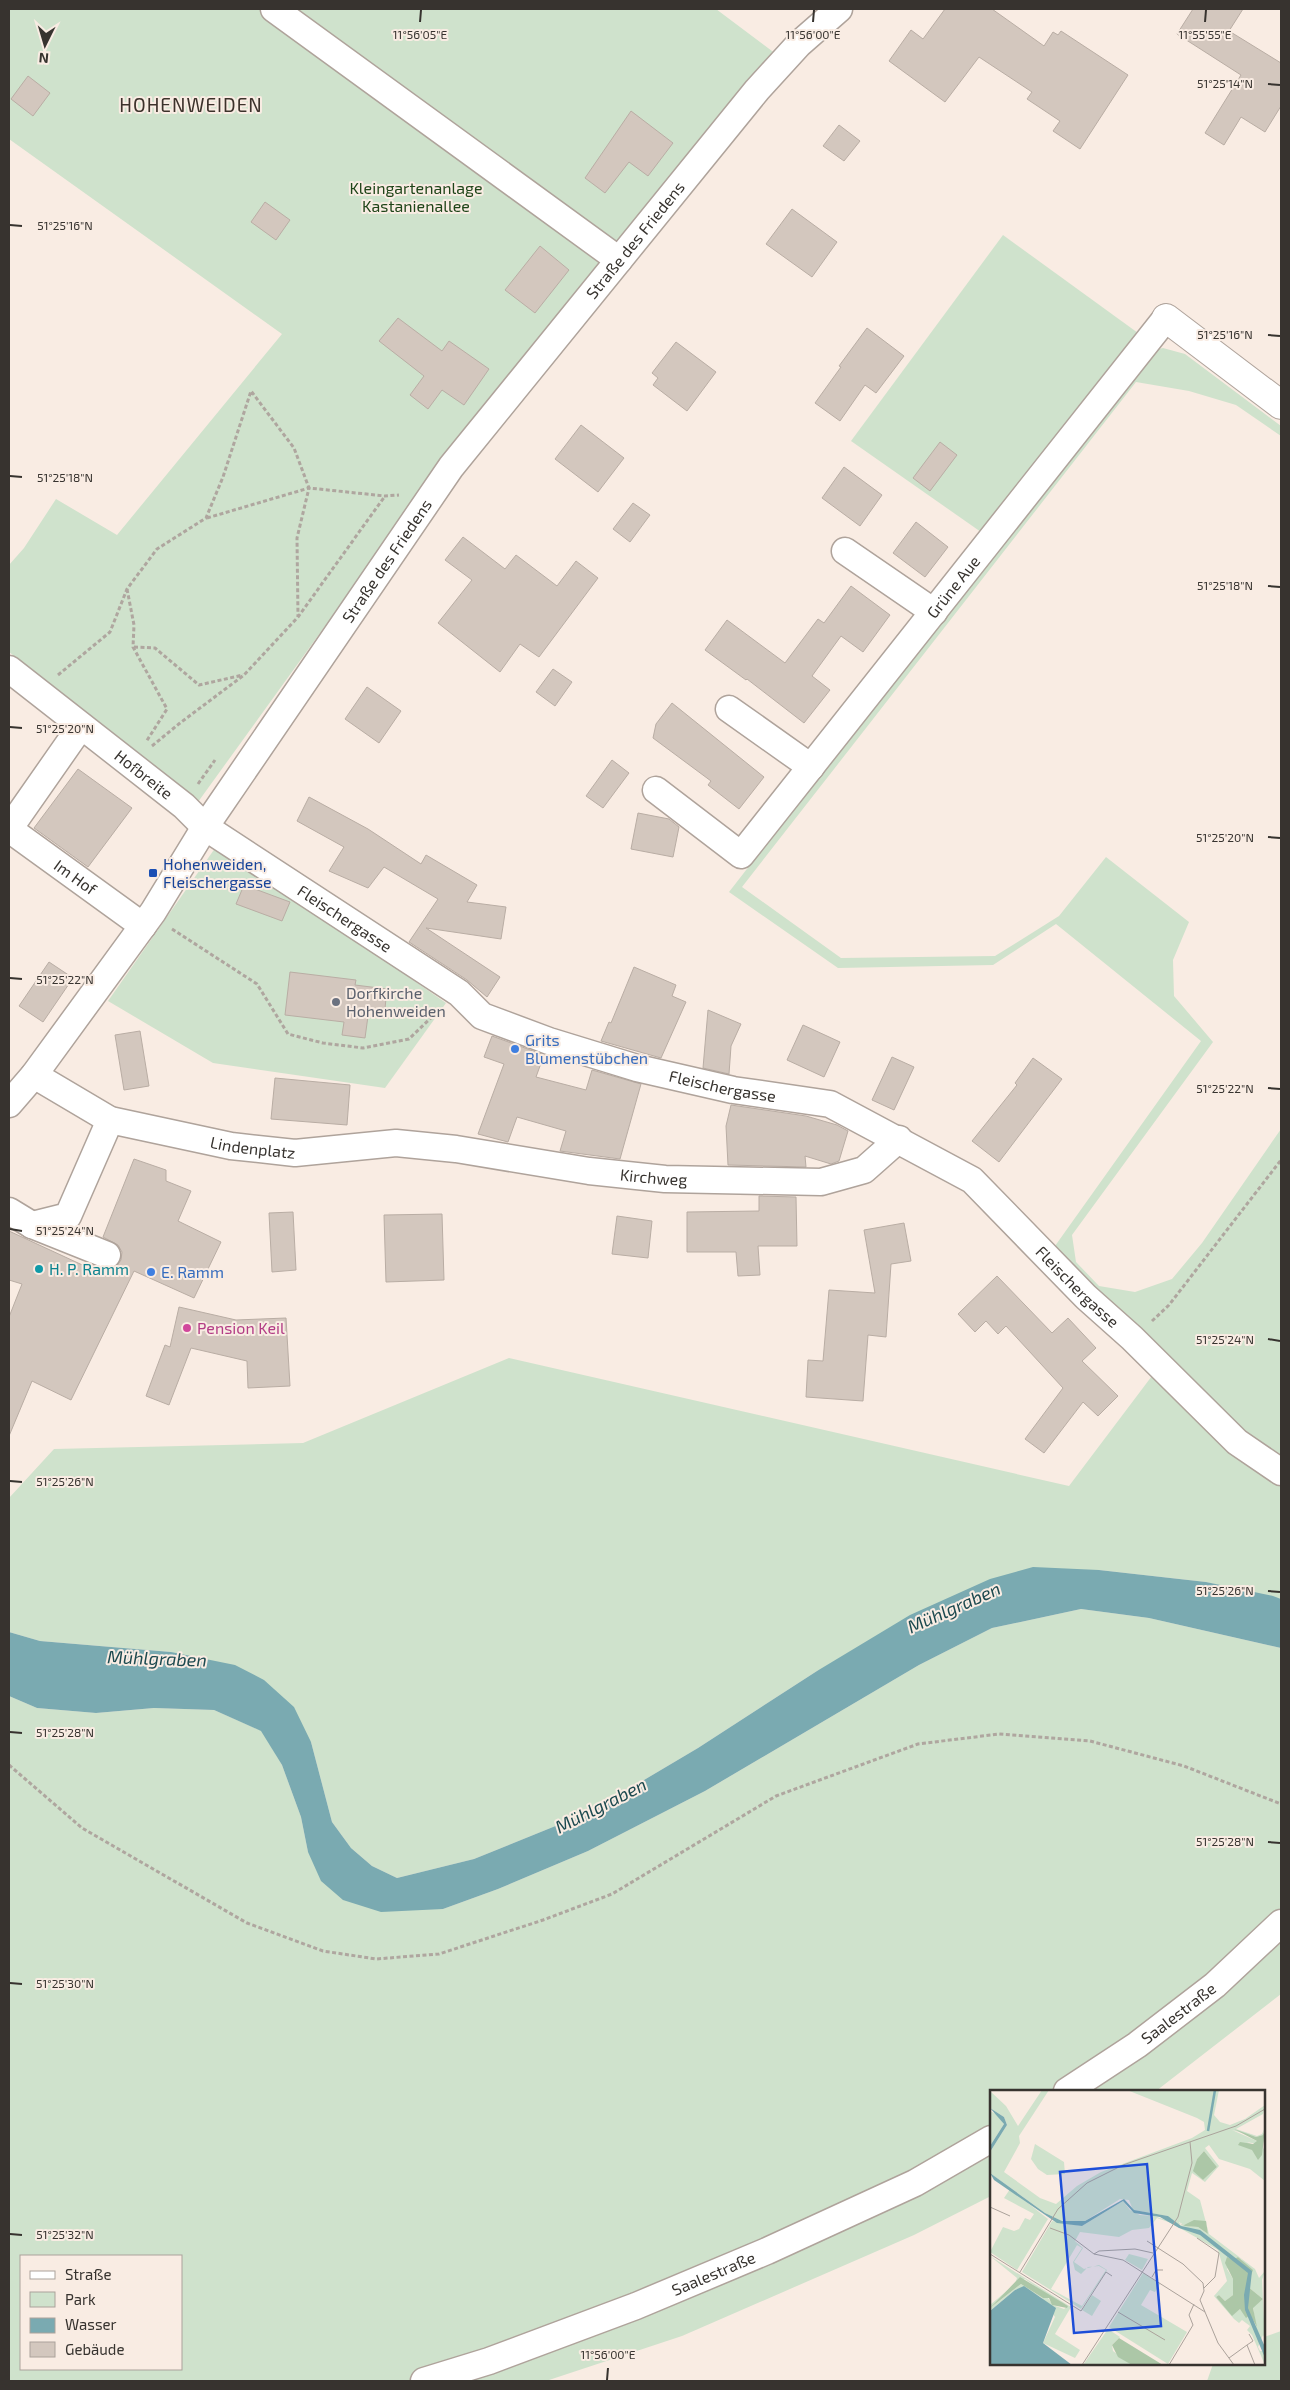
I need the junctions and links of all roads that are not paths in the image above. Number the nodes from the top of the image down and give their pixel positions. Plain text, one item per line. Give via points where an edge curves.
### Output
1 (274, 9) edge
2 (839, 9) edge
3 (620, 260) junction
4 (1166, 318) joint
5 (1281, 405) edge
6 (845, 551) dead end
7 (934, 612) junction
8 (9, 669) edge
9 (729, 709) dead end
10 (81, 726) junction
11 (811, 767) junction
12 (656, 790) dead end
13 (205, 827) junction
14 (9, 829) edge
15 (148, 919) junction
16 (34, 1075) junction
17 (9, 1104) edge
18 (110, 1120) junction
19 (899, 1139) junction
20 (396, 1143) joint
21 (9, 1211) edge
22 (32, 1225) junction
23 (107, 1255) dead end
24 (1281, 1472) edge
25 (1281, 1923) edge
26 (1069, 2090) edge
27 (990, 2140) edge
28 (424, 2381) edge

1 - 3 street
2 - 3 street, Straße des Friedens via 799,44 757,90
3 - 13 street, Straße des Friedens via 451,467
4 - 5 main road
4 - 7 street, Grüne Aue
6 - 7 street
7 - 11 street, Grüne Aue
8 - 10 street, Hofbreite
9 - 11 street
10 - 13 street, Hofbreite via 184,806
10 - 14 street, Im Hof
11 - 12 street, Grüne Aue via 741,855
13 - 15 street, Straße des Friedens
13 - 19 street, Fleischergasse via 459,993 482,1016 637,1068 733,1090 830,1104
14 - 15 street, Im Hof
15 - 16 street, Straße des Friedens
16 - 17 street, Straße des Friedens
16 - 18 street, Lindenplatz
18 - 20 street, Lindenplatz via 231,1146 295,1153
18 - 22 street via 68,1216
19 - 20 street, Kirchweg via 864,1170 821,1182 665,1178 589,1172 456,1149
19 - 24 street, Fleischergasse via 972,1180 1086,1297 1237,1442
21 - 22 street
22 - 23 street
25 - 26 street, Saalestraße via 1215,1985 1137,2045
27 - 28 street, Saalestraße via 915,2183 758,2254 627,2309 489,2361

